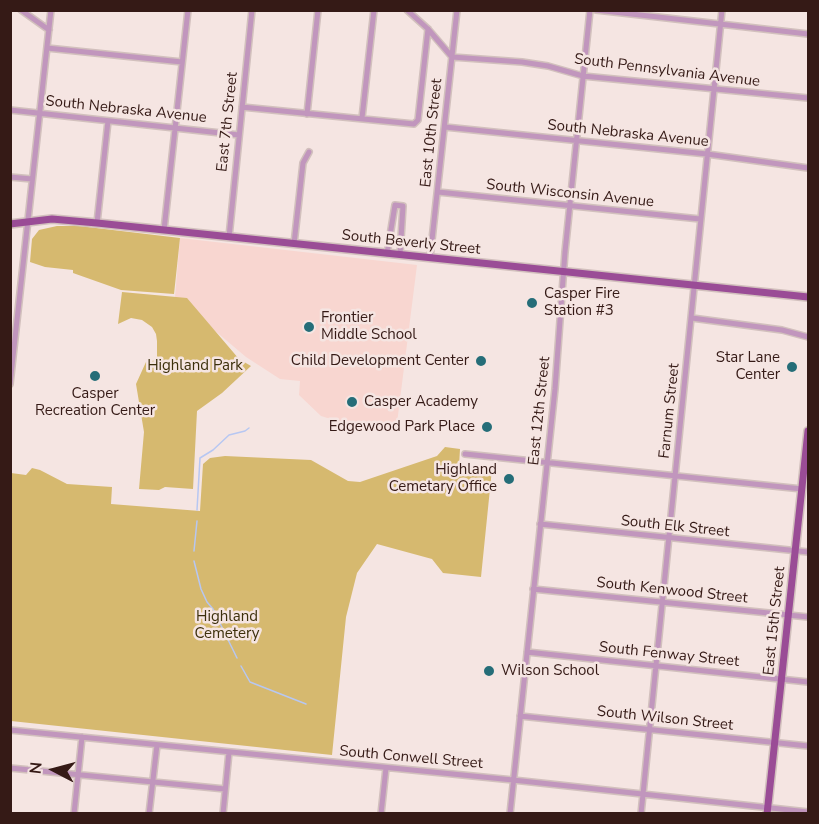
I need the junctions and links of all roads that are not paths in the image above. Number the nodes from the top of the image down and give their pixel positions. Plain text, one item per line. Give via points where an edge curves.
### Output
1 (21, 10) edge
2 (51, 10) edge
3 (188, 10) edge
4 (252, 10) edge
5 (318, 10) edge
6 (374, 10) edge
7 (407, 10) edge
8 (457, 10) edge
9 (590, 10) edge
10 (596, 10) edge
11 (722, 10) edge
12 (721, 24) junction
13 (428, 29) junction
14 (49, 30) junction
15 (808, 34) edge
16 (47, 48) junction
17 (452, 57) junction
18 (182, 62) junction
19 (583, 76) junction
20 (714, 89) junction
21 (808, 98) edge
22 (242, 107) junction
23 (10, 110) edge
24 (39, 112) junction
25 (308, 114) junction
26 (362, 118) junction
27 (108, 121) junction
28 (176, 127) junction
29 (445, 127) junction
30 (239, 135) junction
31 (576, 140) junction
32 (309, 152) dead end
33 (707, 154) junction
34 (808, 168) edge
35 (10, 177) edge
36 (32, 179) junction
37 (438, 192) junction
38 (569, 206) junction
39 (700, 219) junction
40 (28, 223) junction
41 (97, 223) junction
42 (10, 224) edge
43 (164, 230) junction
44 (229, 237) junction
45 (294, 244) junction
46 (387, 254) junction
47 (400, 255) junction
48 (430, 258) junction
49 (563, 273) junction
50 (694, 286) junction
51 (808, 297) edge
52 (10, 311) edge
53 (18, 312) junction
54 (692, 318) junction
55 (808, 337) edge
56 (10, 384) edge
57 (808, 431) edge
58 (807, 450) edge
59 (465, 454) dead end
60 (546, 462) junction
61 (675, 476) junction
62 (802, 489) junction
63 (540, 524) junction
64 (669, 538) junction
65 (796, 551) junction
66 (808, 552) edge
67 (533, 589) junction
68 (663, 602) junction
69 (789, 615) junction
70 (808, 617) edge
71 (527, 652) junction
72 (657, 666) junction
73 (782, 679) junction
74 (808, 682) edge
75 (520, 716) junction
76 (649, 729) junction
77 (10, 730) edge
78 (82, 737) junction
79 (775, 743) junction
80 (157, 745) junction
81 (808, 746) edge
82 (229, 752) junction
83 (10, 768) edge
84 (386, 768) junction
85 (78, 775) junction
86 (513, 780) junction
87 (153, 782) junction
88 (225, 789) junction
89 (642, 794) junction
90 (768, 811) edge
91 (808, 812) edge
92 (74, 813) edge
93 (149, 813) edge
94 (223, 813) edge
95 (381, 813) edge
96 (510, 813) edge
97 (640, 813) edge

1 - 14 street
2 - 14 street
3 - 18 street
4 - 22 street, East 7th Street
5 - 25 street
6 - 26 street
7 - 13 street
8 - 17 street, East 10th Street
9 - 19 street, East 12th Street
10 - 12 street
11 - 12 street, Farnum Street
12 - 15 street
12 - 20 street, Farnum Street
13 - 17 street
13 - 26 street via 418,120 414,124
14 - 16 street
16 - 18 street
16 - 24 street
17 - 19 street, South Pennsylvania Avenue via 522,62
17 - 29 street, East 10th Street
18 - 28 street
19 - 20 street, South Pennsylvania Avenue
19 - 31 street, East 12th Street
20 - 21 street, South Pennsylvania Avenue
20 - 33 street, Farnum Street
22 - 25 street
22 - 30 street, East 7th Street
23 - 24 street, South Nebraska Avenue
24 - 27 street, South Nebraska Avenue
24 - 36 street
25 - 26 street
27 - 28 street, South Nebraska Avenue
27 - 41 street
28 - 30 street, South Nebraska Avenue
28 - 43 street
29 - 31 street, South Nebraska Avenue
29 - 37 street, East 10th Street
30 - 44 street, East 7th Street
31 - 33 street, South Nebraska Avenue
31 - 38 street, East 12th Street
32 - 45 street via 303,163
33 - 34 street, South Nebraska Avenue
33 - 39 street, Farnum Street
35 - 36 street
36 - 40 street
37 - 38 street, South Wisconsin Avenue
37 - 48 street, East 10th Street
38 - 39 street, South Wisconsin Avenue
38 - 49 street, East 12th Street
39 - 50 street, Farnum Street
40 - 41 main road, South Beverly Street via 52,219
40 - 42 main road, South Beverly Street
40 - 53 street
41 - 43 main road, South Beverly Street
43 - 44 main road, South Beverly Street
44 - 45 main road, South Beverly Street
45 - 46 main road, South Beverly Street
46 - 47 main road, South Beverly Street
46 - 47 street via 395,205 404,206
47 - 48 main road, South Beverly Street
48 - 49 main road, South Beverly Street
49 - 50 main road, South Beverly Street
49 - 60 street, East 12th Street
50 - 51 main road, South Beverly Street
50 - 54 street, Farnum Street
52 - 53 street
53 - 56 street
54 - 55 street
54 - 61 street, Farnum Street
57 - 58 main road, East 15th Street
58 - 62 main road, East 15th Street
59 - 60 street
60 - 61 street
60 - 63 street, East 12th Street
61 - 62 street
61 - 64 street, Farnum Street
62 - 65 main road, East 15th Street
63 - 64 street, South Elk Street
63 - 67 street, East 12th Street
64 - 65 street, South Elk Street
64 - 68 street, Farnum Street
65 - 66 street, South Elk Street
65 - 69 main road, East 15th Street
67 - 68 street, South Kenwood Street
67 - 71 street, East 12th Street
68 - 69 street, South Kenwood Street
68 - 72 street, Farnum Street
69 - 70 street, South Kenwood Street
69 - 73 main road, East 15th Street
71 - 72 street, South Fenway Street
71 - 75 street, East 12th Street
72 - 73 street, South Fenway Street
72 - 76 street, Farnum Street
73 - 74 street, South Fenway Street
73 - 79 main road, East 15th Street
75 - 76 street, South Wilson Street
75 - 86 street, East 12th Street
76 - 79 street, South Wilson Street
76 - 89 street, Farnum Street
77 - 78 street, South Conwell Street
78 - 80 street, South Conwell Street
78 - 85 street
79 - 81 street, South Wilson Street
79 - 90 main road, East 15th Street
80 - 82 street, South Conwell Street
80 - 87 street
82 - 84 street, South Conwell Street
82 - 88 street
83 - 85 street
84 - 86 street, South Conwell Street
84 - 95 street
85 - 87 street
85 - 92 street
86 - 89 street, South Conwell Street
86 - 96 street, East 12th Street
87 - 88 street
87 - 93 street
88 - 94 street
89 - 90 street, South Conwell Street
89 - 97 street, Farnum Street
90 - 91 street, South Conwell Street

